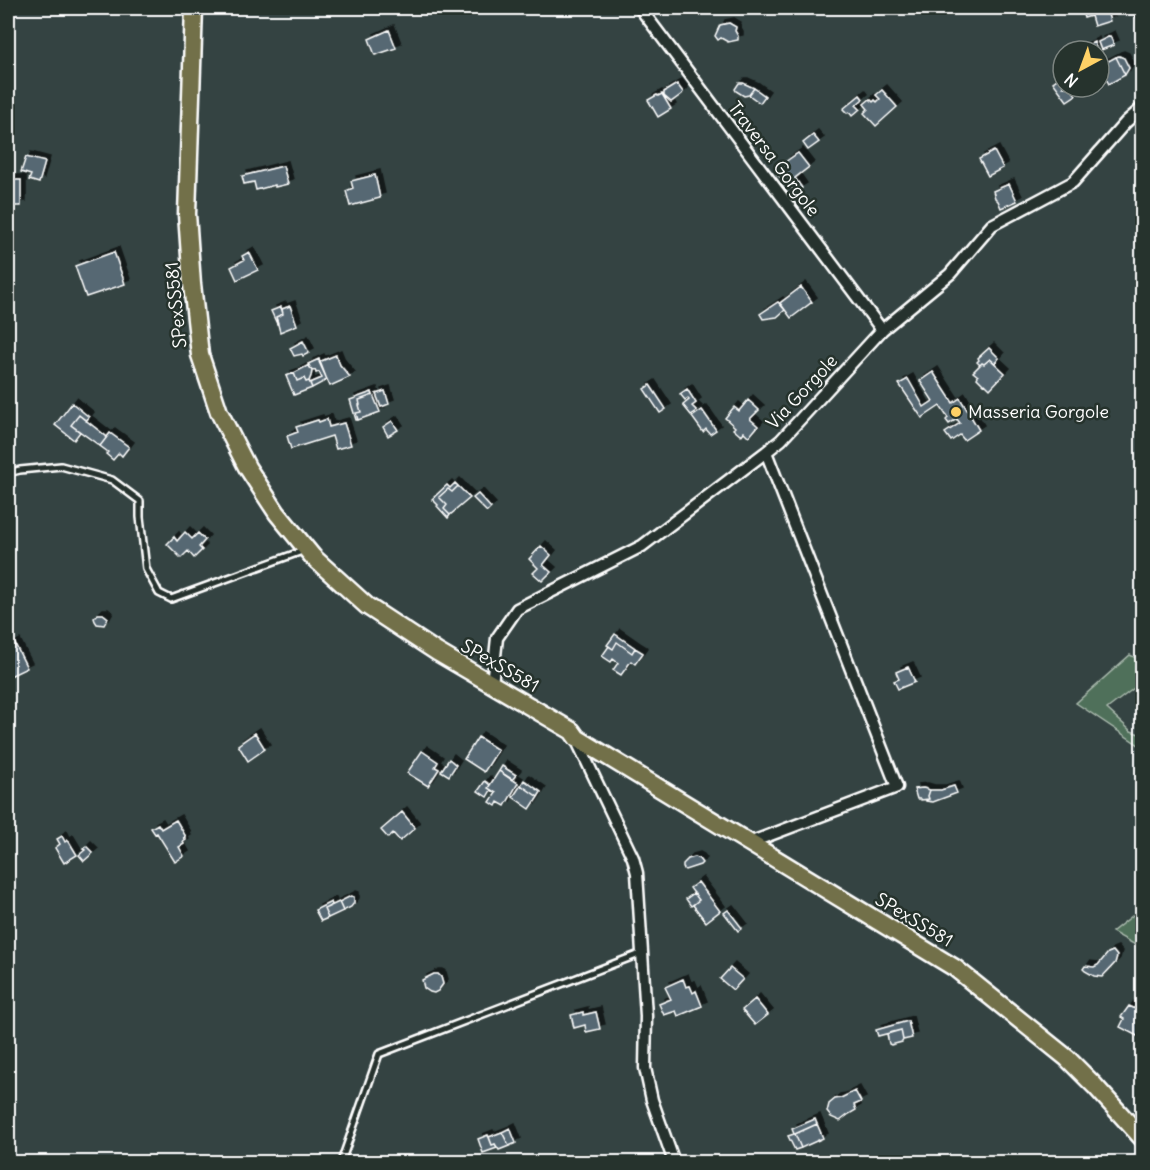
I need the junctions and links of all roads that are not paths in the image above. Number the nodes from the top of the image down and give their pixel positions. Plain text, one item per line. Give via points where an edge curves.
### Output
1 (194, 8) edge
2 (640, 8) edge
3 (1141, 8) edge
4 (1143, 14) edge
5 (1143, 108) edge
6 (882, 330) junction
7 (766, 452) junction
8 (8, 473) edge
9 (307, 549) junction
10 (492, 684) junction
11 (572, 731) junction
12 (749, 843) junction
13 (642, 953) junction
14 (1143, 1138) edge
15 (340, 1162) edge
16 (674, 1162) edge

1 - 9 main road, SPexSS581 via 187,214 201,355 219,412 247,467
2 - 6 street, Traversa Gorgole
3 - 4 street
5 - 6 street, Via Gorgole via 1073,182 992,225 950,274
6 - 7 street, Via Gorgole
7 - 10 street, Via Gorgole via 642,546 517,609 497,638
7 - 12 street via 897,787
8 - 9 lane via 61,466 112,480 140,501 146,569 159,593 171,599
9 - 10 main road, SPexSS581 via 367,606
10 - 11 main road, SPexSS581
11 - 12 main road, SPexSS581
11 - 13 street via 633,858
12 - 14 main road, SPexSS581 via 955,968 1067,1058
13 - 15 lane via 379,1054
13 - 16 street via 645,1068

